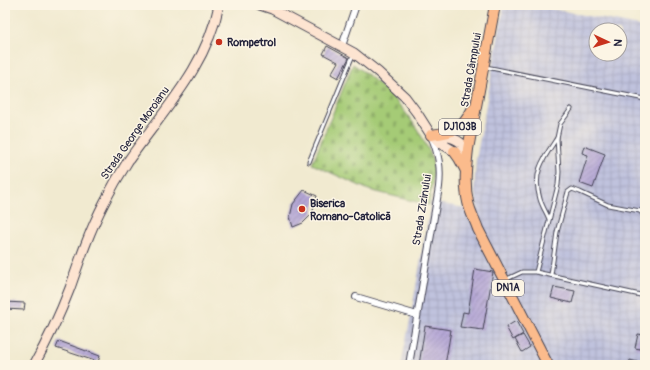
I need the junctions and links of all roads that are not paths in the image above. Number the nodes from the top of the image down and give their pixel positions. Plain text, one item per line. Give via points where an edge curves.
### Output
1 (219, 5) edge
2 (260, 5) edge
3 (356, 5) edge
4 (495, 5) edge
5 (342, 46) junction
6 (354, 53) junction
7 (484, 67) junction
8 (645, 99) edge
9 (477, 102) junction
10 (570, 109) dead end
11 (431, 134) junction
12 (557, 138) junction
13 (468, 149) junction
14 (454, 151) junction
15 (309, 162) dead end
16 (466, 171) junction
17 (645, 209) edge
18 (640, 211) junction
19 (645, 218) edge
20 (549, 219) junction
21 (536, 272) junction
22 (551, 275) junction
23 (504, 280) junction
24 (645, 296) edge
25 (356, 297) dead end
26 (417, 315) junction
27 (409, 364) edge
28 (34, 365) edge
29 (548, 365) edge

1 - 28 main road, Strada George Moroianu via 211,35 201,57 128,162 103,205 48,340
2 - 5 main road, Strada Zizinului / DJ103B
3 - 5 street
4 - 7 main road, Strada Câmpului / DN1A
5 - 6 main road, Strada Zizinului / DJ103B
6 - 11 main road, Strada Zizinului / DJ103B via 405,97
6 - 15 lane
7 - 8 lane
7 - 9 main road, Strada Câmpului / DN1A
9 - 11 main road, DJ103B via 460,128
9 - 13 main road, Strada Câmpului / DN1A
10 - 12 lane via 560,124
11 - 13 main road, DJ103B via 454,138
11 - 14 main road, DJ103B
11 - 26 street, Strada Zizinului via 438,154 440,173
12 - 20 lane via 558,185
12 - 20 lane via 538,172 540,200
13 - 14 main road, DJ103B
13 - 16 main road, Strada Câmpului / DN1A
14 - 16 main road, DJ103B
16 - 23 main road, Strada Câmpului / DN1A via 470,211
17 - 18 lane
18 - 19 lane
18 - 22 lane via 608,205 572,189 568,192 557,232
20 - 21 lane
21 - 22 lane
21 - 23 lane via 522,272
22 - 24 lane
23 - 29 main road, DN1A
25 - 26 street
26 - 27 street, Strada Zizinului

